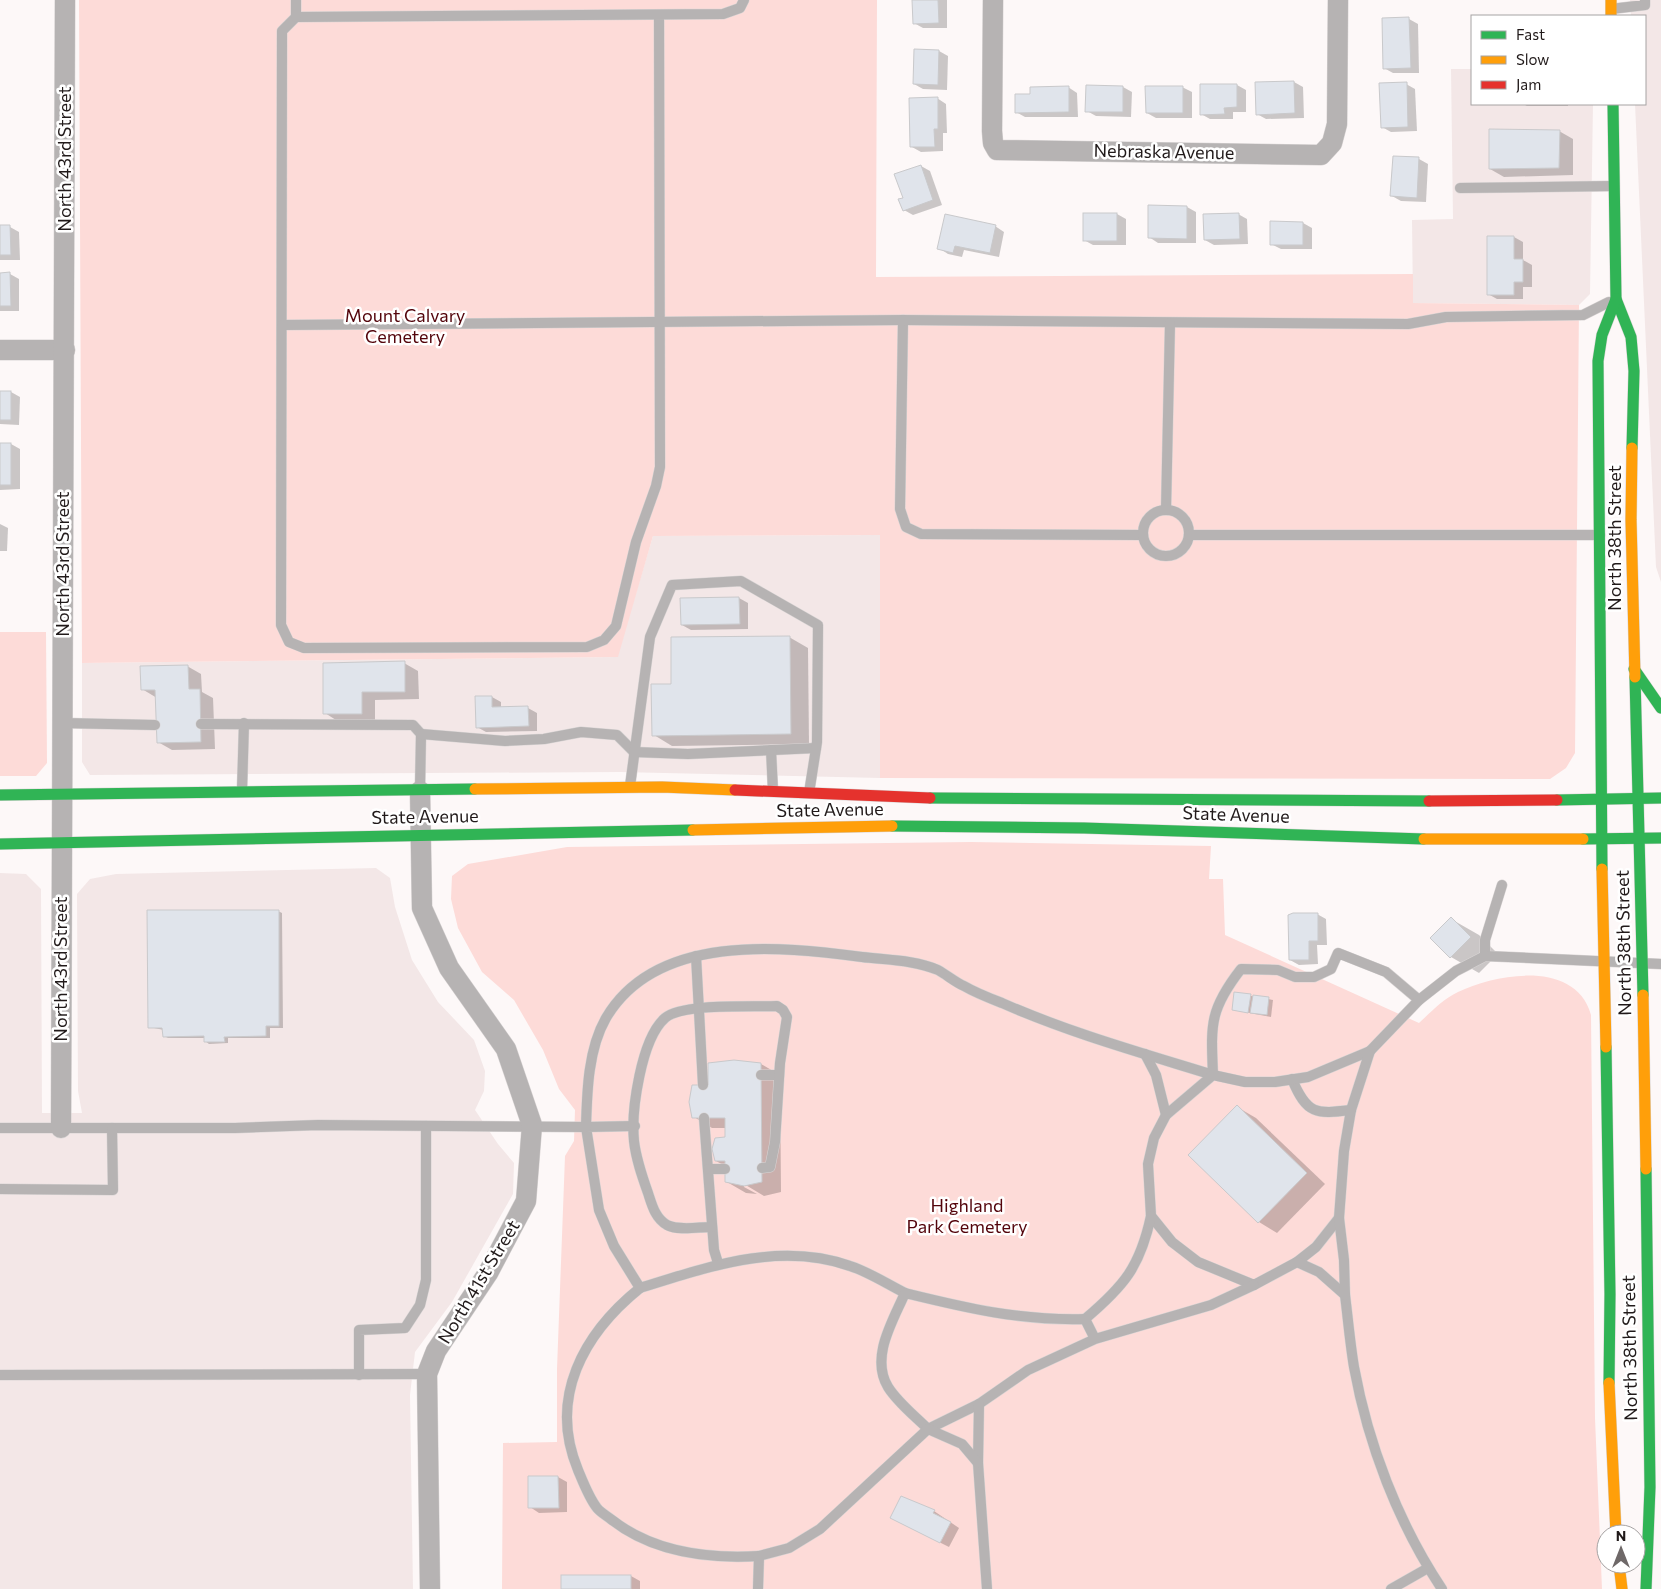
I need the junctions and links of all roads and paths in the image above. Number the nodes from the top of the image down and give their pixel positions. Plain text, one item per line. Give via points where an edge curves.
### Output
1 (65, 0) edge
2 (296, 0) edge
3 (744, 0) edge
4 (993, 0) edge
5 (1338, 0) edge
6 (1645, 0) edge
7 (1611, 8) edge
8 (659, 15) junction
9 (296, 17) junction
10 (1613, 105) edge
11 (1614, 186) junction
12 (1460, 188) dead end
13 (1616, 299) junction
14 (903, 320) junction
15 (659, 321) junction
16 (1170, 323) junction
17 (282, 325) junction
18 (0, 350) edge
19 (65, 350) junction
20 (1166, 510) junction
21 (1143, 535) junction
22 (1189, 535) junction
23 (1602, 536) junction
24 (1634, 669) junction
25 (1661, 708) edge
26 (62, 724) junction
27 (201, 724) dead end
28 (244, 724) junction
29 (155, 725) dead end
30 (421, 734) junction
31 (816, 748) junction
32 (771, 750) junction
33 (634, 752) junction
34 (630, 788) junction
35 (420, 791) junction
36 (773, 792) junction
37 (242, 793) junction
38 (809, 794) junction
39 (0, 795) edge
40 (62, 795) junction
41 (1637, 798) junction
42 (1661, 798) edge
43 (1601, 799) junction
44 (421, 834) junction
45 (1639, 838) junction
46 (1661, 838) edge
47 (1604, 839) junction
48 (62, 843) junction
49 (0, 844) edge
50 (1502, 885) dead end
51 (696, 956) junction
52 (1485, 956) junction
53 (1604, 961) junction
54 (1643, 962) junction
55 (1661, 964) edge
56 (1418, 1000) junction
57 (699, 1009) junction
58 (1370, 1051) junction
59 (1145, 1054) junction
60 (761, 1075) dead end
61 (779, 1075) junction
62 (1212, 1075) junction
63 (1292, 1079) junction
64 (703, 1085) dead end
65 (1352, 1110) junction
66 (1166, 1115) junction
67 (704, 1118) dead end
68 (532, 1125) junction
69 (426, 1126) junction
70 (635, 1126) junction
71 (586, 1127) junction
72 (0, 1128) edge
73 (61, 1128) junction
74 (112, 1128) junction
75 (762, 1168) dead end
76 (709, 1169) junction
77 (726, 1169) dead end
78 (0, 1189) edge
79 (1151, 1216) junction
80 (1339, 1218) junction
81 (712, 1227) junction
82 (1297, 1262) junction
83 (718, 1263) junction
84 (1254, 1285) junction
85 (640, 1288) junction
86 (1661, 1292) edge
87 (905, 1293) junction
88 (1642, 1293) junction
89 (1345, 1295) junction
90 (1085, 1319) junction
91 (1095, 1339) junction
92 (0, 1374) edge
93 (359, 1374) junction
94 (427, 1374) junction
95 (979, 1404) junction
96 (928, 1429) junction
97 (978, 1463) junction
98 (1615, 1524) edge
99 (759, 1556) junction
100 (1428, 1568) junction
101 (1620, 1574) edge
102 (430, 1589) edge
103 (758, 1589) edge
104 (987, 1589) edge
105 (1391, 1589) edge
106 (1442, 1589) edge
107 (1622, 1589) edge
108 (1646, 1589) edge

1 - 19 street, North 43rd Street
2 - 9 lane
3 - 8 lane via 740,8 723,14
4 - 5 street, Nebraska Avenue via 992,131 997,150 1322,155 1336,135
6 - 7 lane via 1646,5
8 - 9 lane
8 - 15 lane
9 - 17 lane via 282,31
10 - 11 main road, North 38th Street
11 - 12 lane
11 - 13 main road, North 38th Street
13 - 16 lane via 1583,315 1446,317 1408,324
13 - 23 main road, North 38th Street via 1602,336 1598,361
13 - 24 main road, North 38th Street via 1631,337 1634,371 1631,520
14 - 15 lane
14 - 16 lane
14 - 21 lane via 900,509 906,526 921,534
15 - 17 lane
15 - 17 lane via 660,467 656,486 636,542 616,626 604,640 587,647 304,648 289,642 281,625
16 - 20 lane
18 - 19 street
19 - 26 street, North 43rd Street
20 - 21 lane via 1152,515
20 - 22 lane via 1180,515
21 - 22 lane via 1148,549 1162,556 1177,554
22 - 23 lane
23 - 43 main road, North 38th Street
24 - 25 main road
24 - 41 main road, North 38th Street
26 - 29 lane
26 - 40 street, North 43rd Street
27 - 28 lane
28 - 30 lane via 413,725
28 - 37 lane
30 - 33 lane via 505,741 544,739 582,732 617,735
30 - 35 lane
31 - 32 lane
31 - 33 lane via 818,625 740,581 672,585 650,637
31 - 38 lane
32 - 33 lane via 688,754
32 - 36 lane
33 - 34 lane
34 - 35 main road, State Avenue
34 - 36 main road, State Avenue
35 - 37 main road, State Avenue
35 - 44 street, North 41st Street
36 - 38 main road, State Avenue
37 - 40 main road, State Avenue
38 - 43 main road, State Avenue via 1263,802
39 - 40 main road, State Avenue
40 - 48 street, North 43rd Street
41 - 42 main road, State Avenue
41 - 43 main road, State Avenue
41 - 45 main road, North 38th Street
43 - 47 main road, North 38th Street
44 - 47 main road, State Avenue via 917,826 1094,828 1465,840
44 - 48 main road, State Avenue
44 - 68 street, North 41st Street via 422,908 449,968 506,1049
45 - 46 main road, State Avenue
45 - 47 main road, State Avenue
45 - 54 main road, North 38th Street
47 - 53 main road, North 38th Street
48 - 49 main road, State Avenue
48 - 73 street, North 43rd Street
50 - 52 lane via 1485,940
51 - 57 lane
51 - 59 lane via 731,949 768,948 910,963 937,970 963,986 1004,1004
51 - 71 lane via 655,972 637,984 606,1018 591,1070
52 - 53 lane
52 - 56 lane via 1456,971
53 - 54 lane
53 - 98 main road, North 38th Street via 1614,1294 1609,1404
54 - 55 lane
54 - 88 main road, North 38th Street
56 - 58 lane
56 - 62 lane via 1386,972 1338,954 1331,969 1314,977 1295,977 1278,970 1241,969 1216,1008 1211,1035
57 - 61 lane via 777,1006 783,1010 787,1017
57 - 64 lane
57 - 70 lane via 679,1010 664,1019 649,1043 640,1068
58 - 63 lane via 1308,1077
58 - 65 lane
59 - 62 lane
59 - 66 lane via 1156,1075
60 - 61 lane
61 - 75 lane via 775,1142 770,1167
62 - 63 lane via 1245,1082
62 - 66 lane
63 - 65 lane via 1300,1099 1312,1110
65 - 80 lane via 1344,1151
66 - 79 lane via 1154,1138 1148,1164
67 - 76 lane
68 - 69 lane
68 - 71 lane
68 - 94 street, North 41st Street via 526,1201 488,1273 436,1351
69 - 74 lane
69 - 93 lane via 426,1280 420,1305 405,1328 359,1330
70 - 71 lane
70 - 81 lane via 634,1140 642,1176 656,1214 667,1225
71 - 85 lane via 599,1210 614,1246
72 - 73 lane
73 - 74 lane
74 - 78 lane via 113,1190
76 - 77 lane
76 - 81 lane
79 - 84 lane via 1172,1242 1198,1262
79 - 90 lane via 1145,1244 1131,1273
80 - 82 lane via 1316,1247
80 - 89 lane
81 - 83 lane
82 - 84 lane
82 - 89 lane via 1319,1272
83 - 85 lane
83 - 87 lane via 766,1256 813,1256 850,1266
84 - 91 lane via 1211,1305
85 - 99 lane via 597,1331 580,1359 569,1392 566,1422 571,1453 582,1480 596,1508 621,1527 651,1543 684,1552
86 - 88 main road
87 - 90 lane via 1017,1317
87 - 96 lane via 885,1338 882,1374 889,1388
88 - 108 main road, North 38th Street via 1650,1487
89 - 100 lane via 1354,1366 1367,1425 1391,1493
90 - 91 lane
91 - 95 lane via 1028,1370
92 - 93 lane
93 - 94 lane
94 - 102 street, North 41st Street
95 - 96 lane
95 - 97 lane
96 - 97 lane via 962,1444
96 - 99 lane via 820,1529 789,1548
97 - 104 lane
99 - 103 lane
100 - 105 lane
100 - 106 lane
101 - 107 main road

